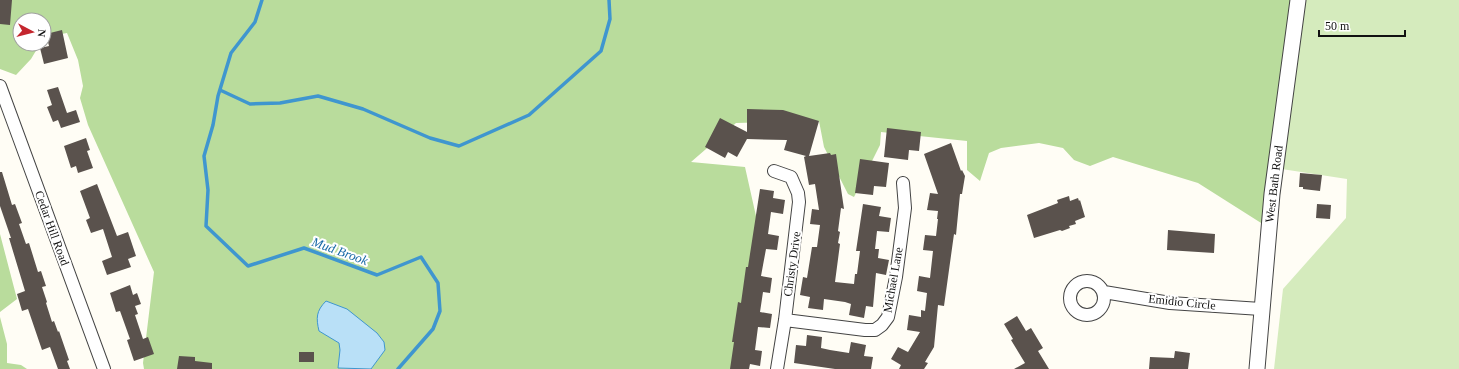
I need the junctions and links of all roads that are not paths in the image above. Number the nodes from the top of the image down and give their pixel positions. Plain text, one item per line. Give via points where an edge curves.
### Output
1 (1298, 0) edge
2 (0, 86) edge
3 (774, 171) dead end
4 (903, 183) dead end
5 (1104, 292) dead end
6 (1261, 309) junction
7 (785, 320) junction
8 (104, 369) edge
9 (777, 369) edge
10 (1257, 369) edge

1 - 6 street, West Bath Road via 1272,194
2 - 8 street, Cedar Hill Road
3 - 7 street, Christy Drive via 791,177 799,202
4 - 7 street, Michael Lane via 905,208 896,277 888,317 882,325 875,330 865,330
5 - 6 street, Emidio Circle via 1170,303
6 - 10 street, West Bath Road
7 - 9 street, Christy Drive

